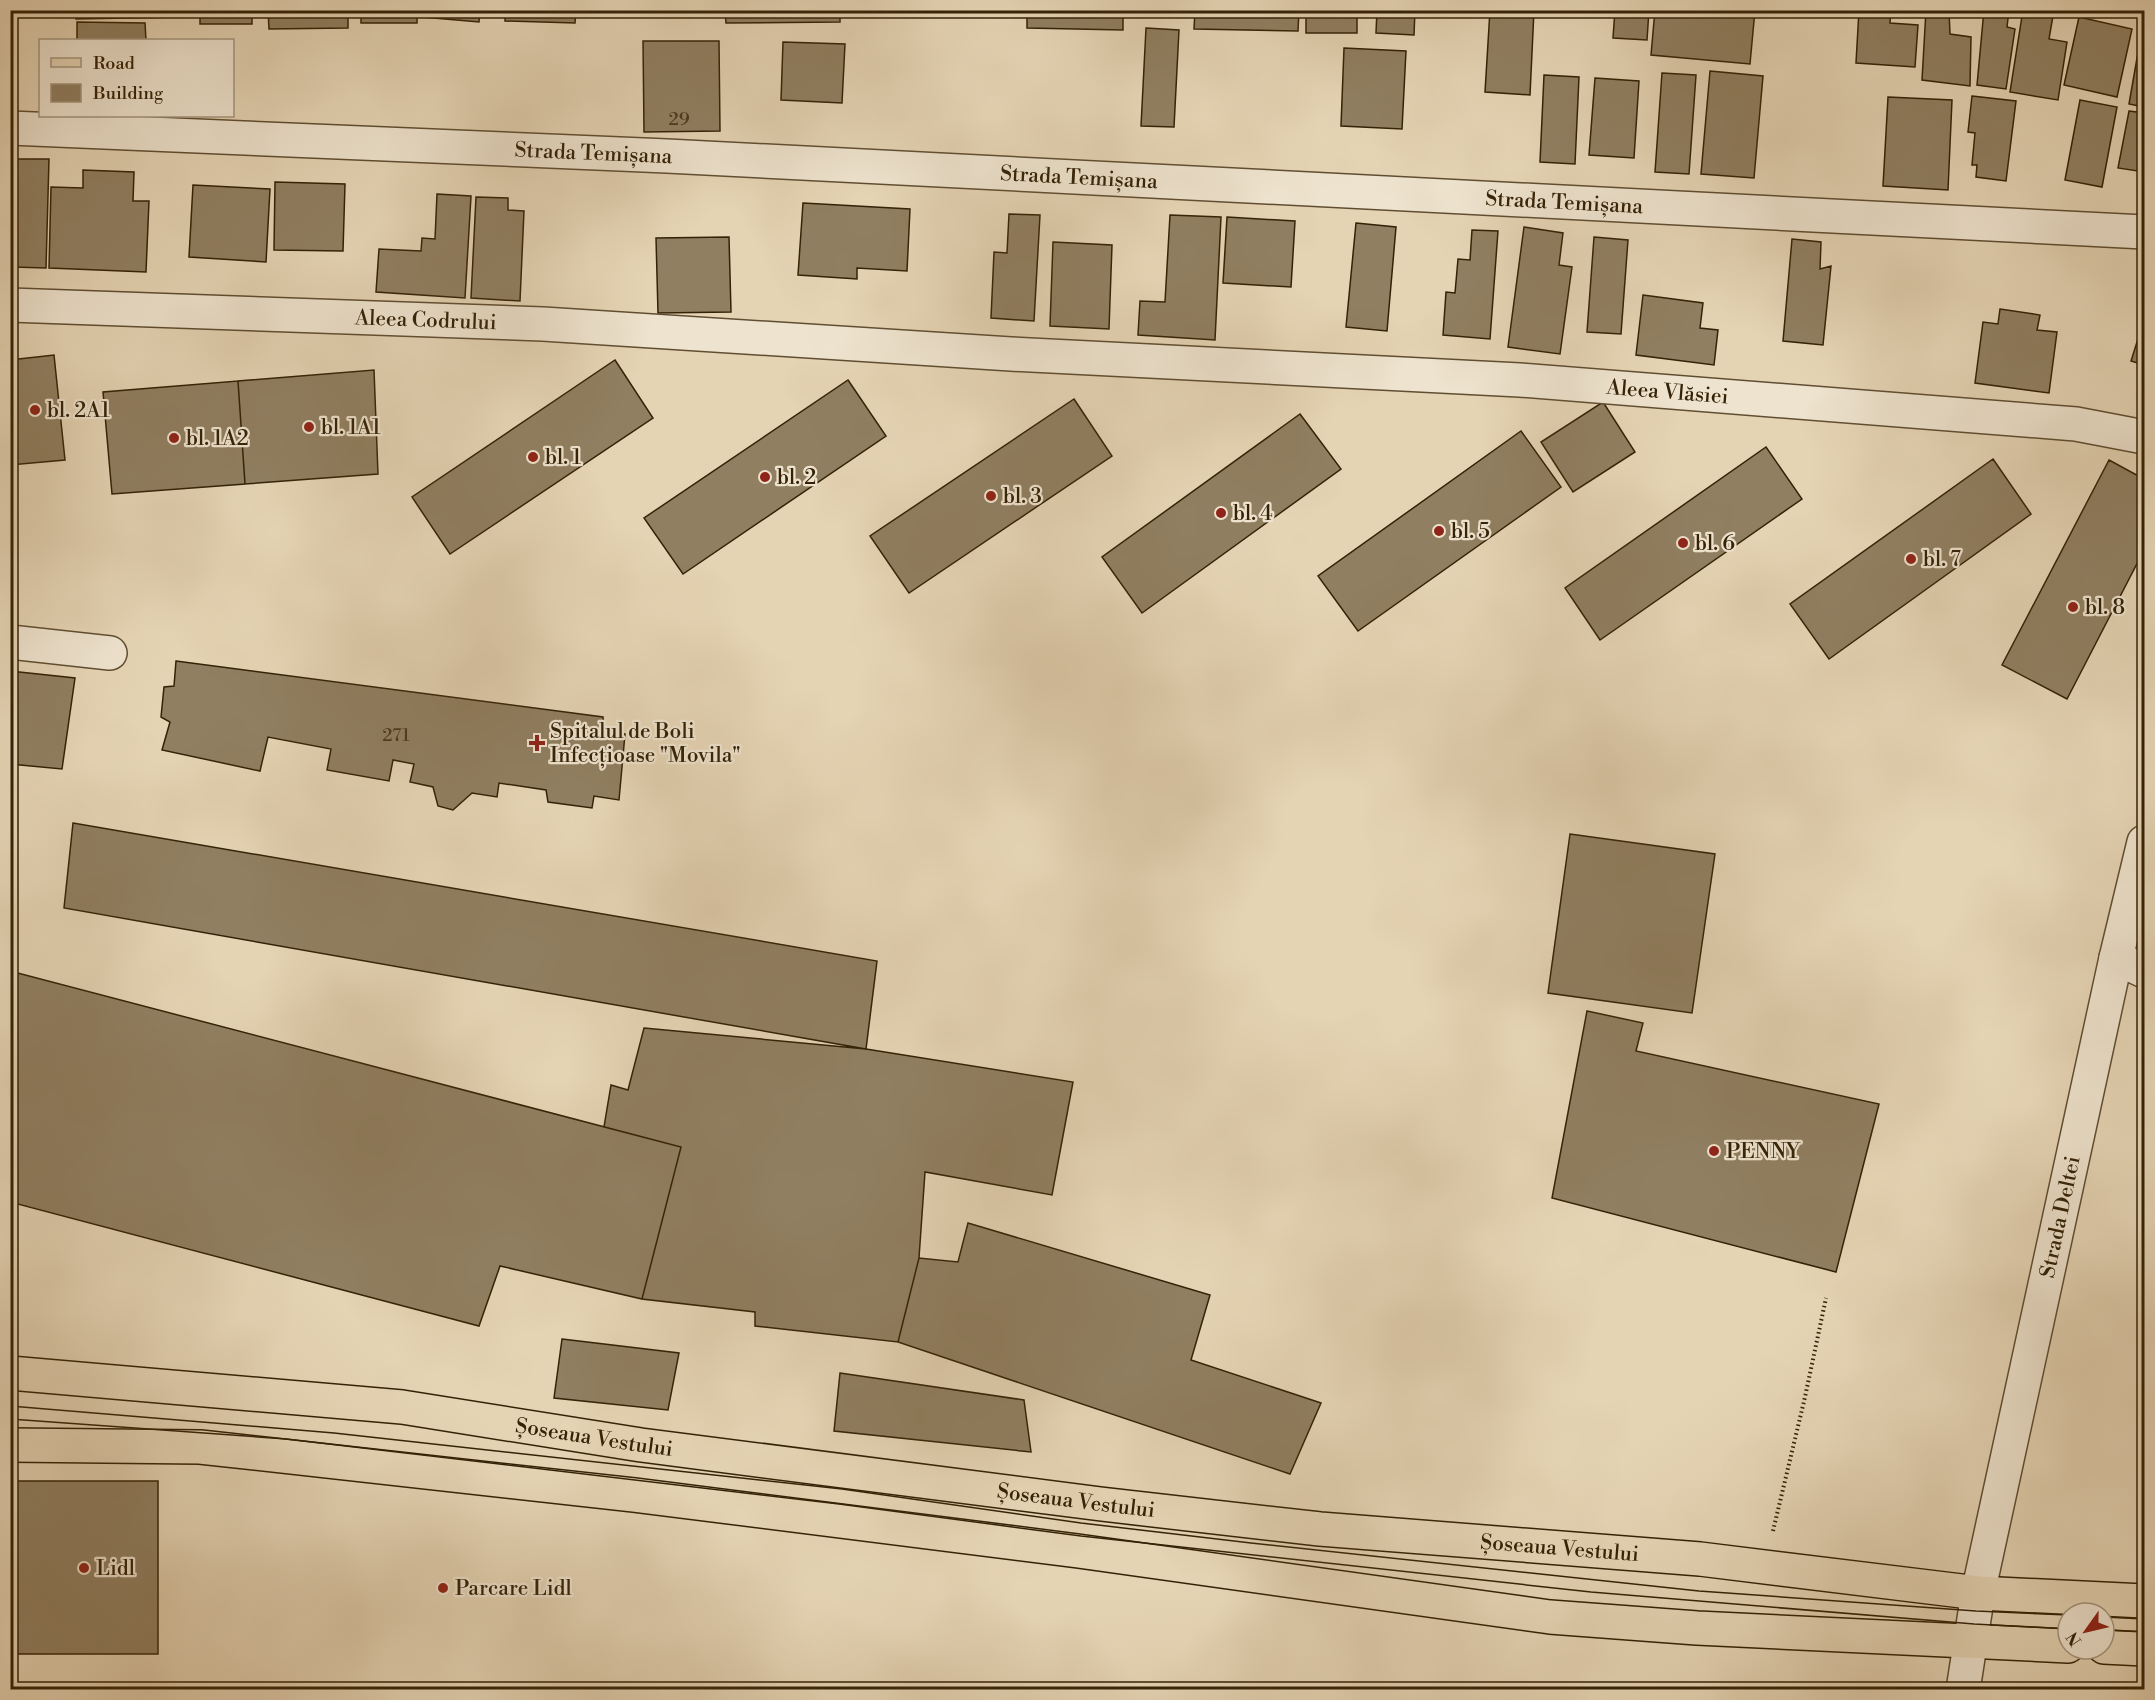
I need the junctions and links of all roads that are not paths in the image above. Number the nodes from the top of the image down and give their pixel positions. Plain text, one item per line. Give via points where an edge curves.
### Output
1 (10, 128) edge
2 (2145, 232) edge
3 (10, 305) edge
4 (1190, 362) joint
5 (2145, 437) edge
6 (10, 642) edge
7 (110, 653) dead end
8 (2145, 842) edge
9 (2130, 965) edge
10 (10, 1373) edge
11 (10, 1445) edge
12 (1978, 1593) junction
13 (2145, 1601) edge
14 (1970, 1642) junction
15 (2056, 1646) edge
16 (2116, 1648) edge
17 (2145, 1649) edge
18 (1963, 1689) edge

1 - 2 street, Strada Temișana via 690,158
3 - 4 street, Aleea Codrului via 543,324
4 - 5 street, Aleea Vlăsiei via 1532,380 2076,424
6 - 7 street
8 - 9 street, Strada Deltei
9 - 12 street, Strada Deltei
10 - 12 main road, Șoseaua Vestului via 402,1407 641,1444 1101,1504 1320,1529 1700,1559
11 - 14 main road via 200,1447 634,1495 1550,1617
12 - 13 main road, Șoseaua Vestului
12 - 14 street, Strada Deltei
14 - 15 main road
14 - 18 street, Strada Deltei
16 - 17 main road

